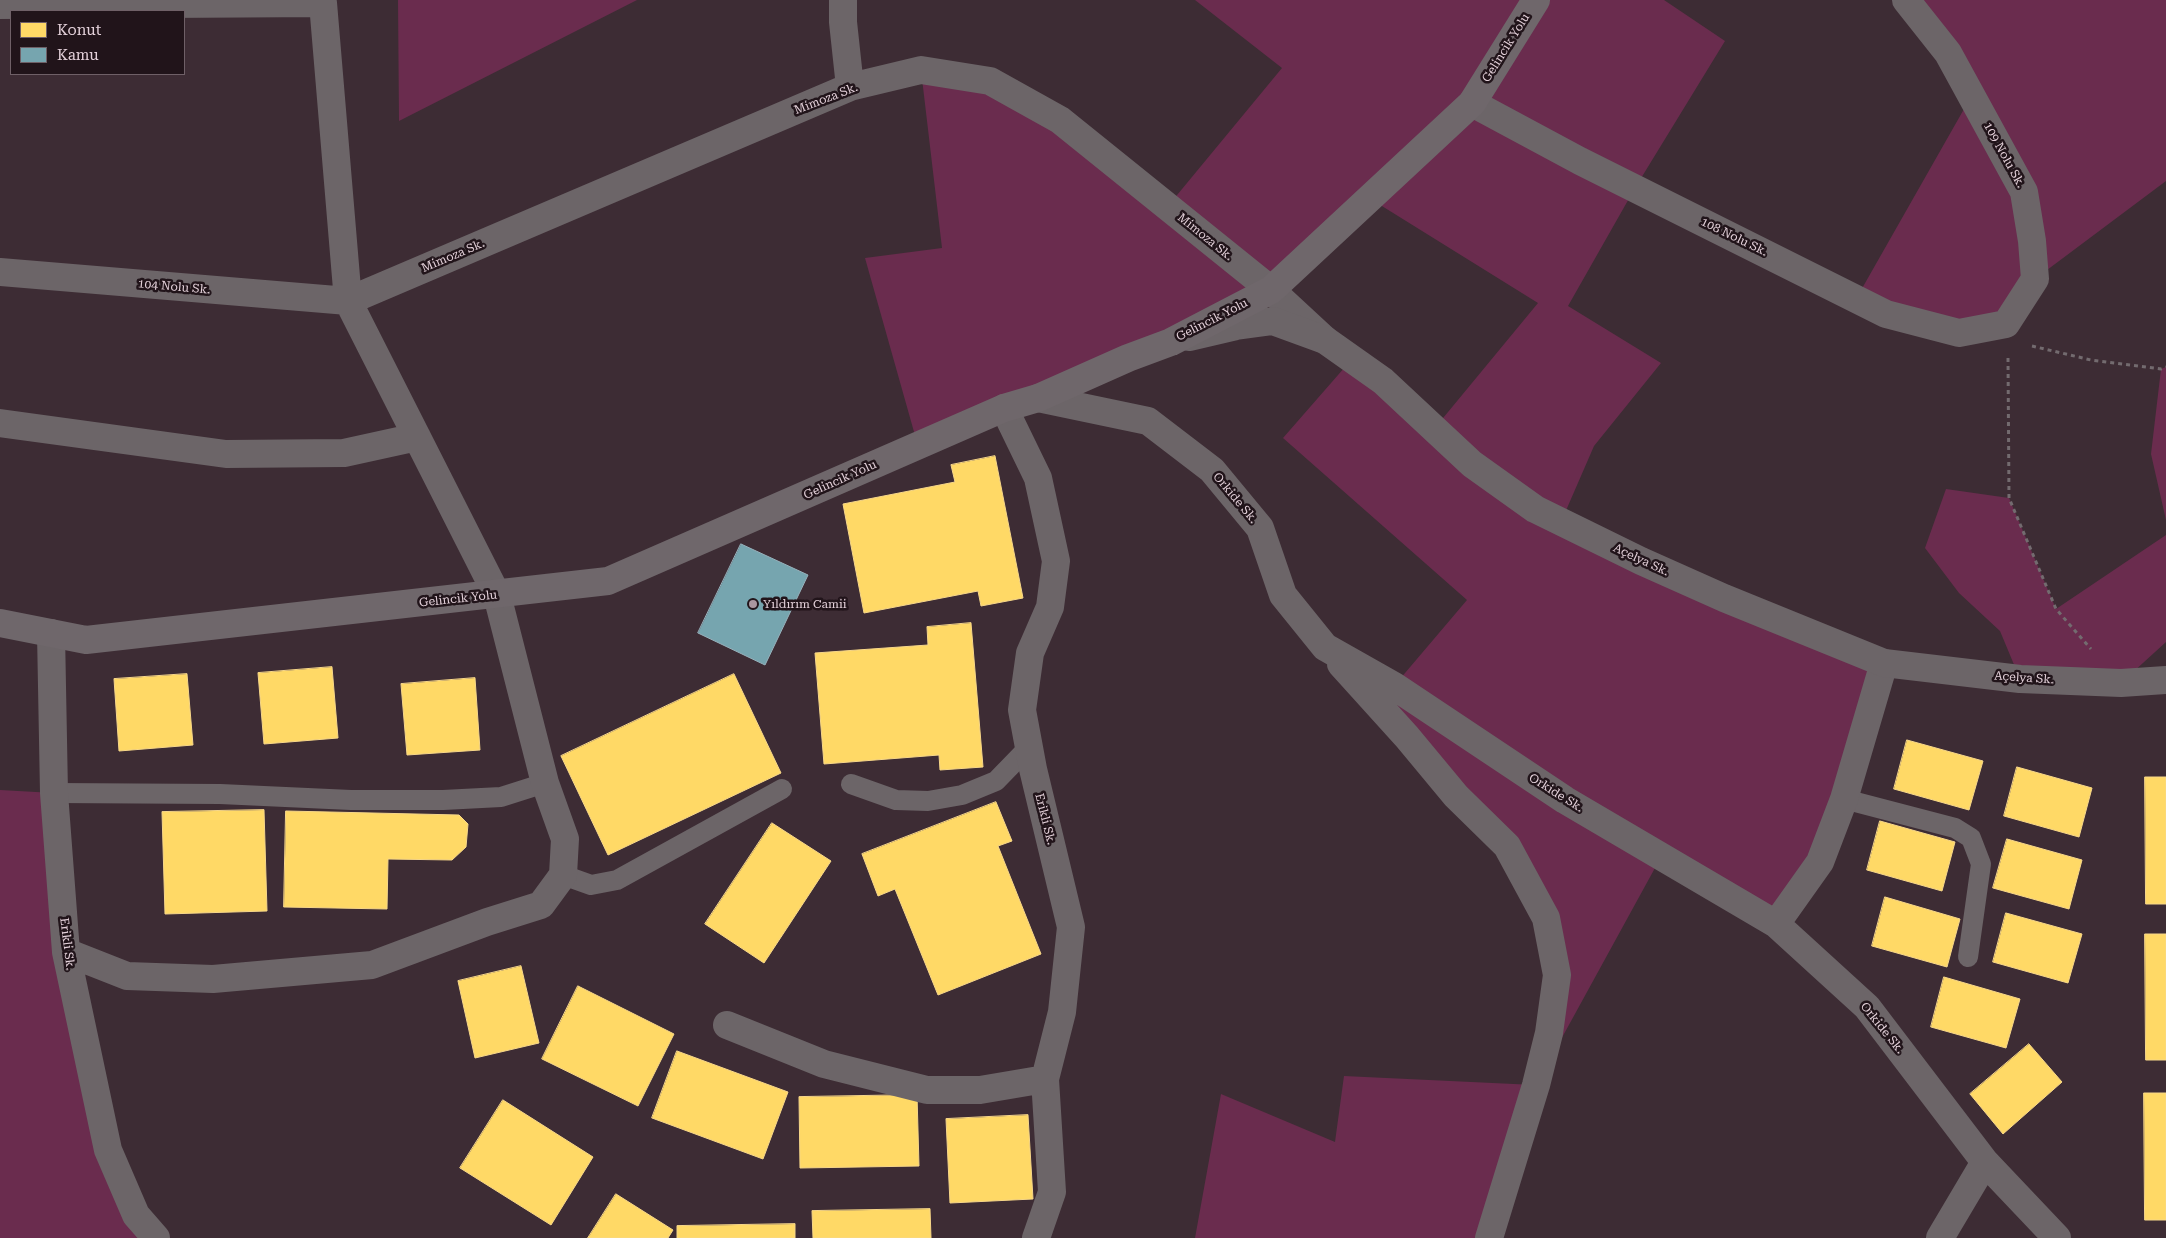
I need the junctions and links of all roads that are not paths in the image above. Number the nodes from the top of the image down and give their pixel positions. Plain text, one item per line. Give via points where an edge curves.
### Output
1 (843, 0) edge
2 (1536, 0) edge
3 (1906, 0) edge
4 (0, 5) edge
5 (850, 87) junction
6 (1472, 103) junction
7 (0, 272) edge
8 (1271, 290) junction
9 (348, 301) junction
10 (2007, 332) joint
11 (1325, 340) junction
12 (1171, 342) junction
13 (1038, 398) junction
14 (1004, 408) junction
15 (0, 422) edge
16 (417, 437) junction
17 (497, 595) junction
18 (0, 623) edge
19 (51, 633) junction
20 (1325, 647) junction
21 (1884, 664) junction
22 (2166, 680) edge
23 (1028, 746) junction
24 (545, 783) junction
25 (851, 784) dead end
26 (782, 789) dead end
27 (54, 792) junction
28 (1844, 799) junction
29 (563, 875) junction
30 (1776, 924) junction
31 (66, 952) junction
32 (1968, 957) dead end
33 (728, 1026) dead end
34 (1045, 1079) junction
35 (1985, 1162) junction
36 (156, 1238) edge
37 (1036, 1238) edge
38 (1489, 1238) edge
39 (1940, 1238) edge
40 (2057, 1238) edge

1 - 5 street
2 - 6 main road, Gelincik Yolu
3 - 10 street, 109 Nolu Sk. via 1948,53 2024,192 2035,280
4 - 9 street via 322,4
5 - 8 street, Mimoza Sk. via 921,70 990,81 1060,120
5 - 9 street, Mimoza Sk.
6 - 8 main road, Gelincik Yolu
6 - 10 street, 108 Nolu Sk. via 1580,161 1886,314 1959,333
7 - 9 street, 104 Nolu Sk.
8 - 11 street, Mimoza Sk.
8 - 12 main road, Gelincik Yolu
9 - 16 street
11 - 12 street, Açelya Sk. via 1273,321 1236,326
11 - 21 street, Açelya Sk. via 1382,381 1472,464 1534,509 1724,598
12 - 13 main road, Gelincik Yolu
13 - 14 main road, Gelincik Yolu
13 - 20 street, Orkide Sk. via 1148,421 1212,470 1260,528 1283,595
14 - 17 main road, Gelincik Yolu via 608,581
14 - 23 street, Erikli Sk. via 1038,478 1056,560 1050,607 1030,653 1022,710
15 - 16 street via 226,454 344,453
16 - 17 street
17 - 19 main road, Gelincik Yolu via 86,640
17 - 24 street
18 - 19 main road, Gelincik Yolu
19 - 27 street, Erikli Sk.
20 - 30 street, Orkide Sk. via 1394,686 1565,800
20 - 38 street via 1456,796 1507,846 1546,918 1557,975 1549,1034
21 - 22 street, Açelya Sk. via 2020,679 2121,683
21 - 28 street
23 - 25 lane via 996,782 962,795 928,801 896,800
23 - 34 street, Erikli Sk. via 1071,927 1062,1012
24 - 27 lane via 501,797 443,800
24 - 29 street via 565,839
26 - 29 lane via 618,880 592,885
27 - 31 street, Erikli Sk.
28 - 30 street via 1820,862
28 - 32 lane via 1955,828 1971,838 1981,864
29 - 31 street via 541,904 372,965 213,979 127,976
30 - 35 street, Orkide Sk. via 1867,1007
31 - 36 street, Erikli Sk. via 108,1150 136,1215
33 - 34 street via 824,1064 927,1090 980,1090
34 - 37 street, Erikli Sk. via 1052,1192
35 - 39 street
35 - 40 street, Orkide Sk.

